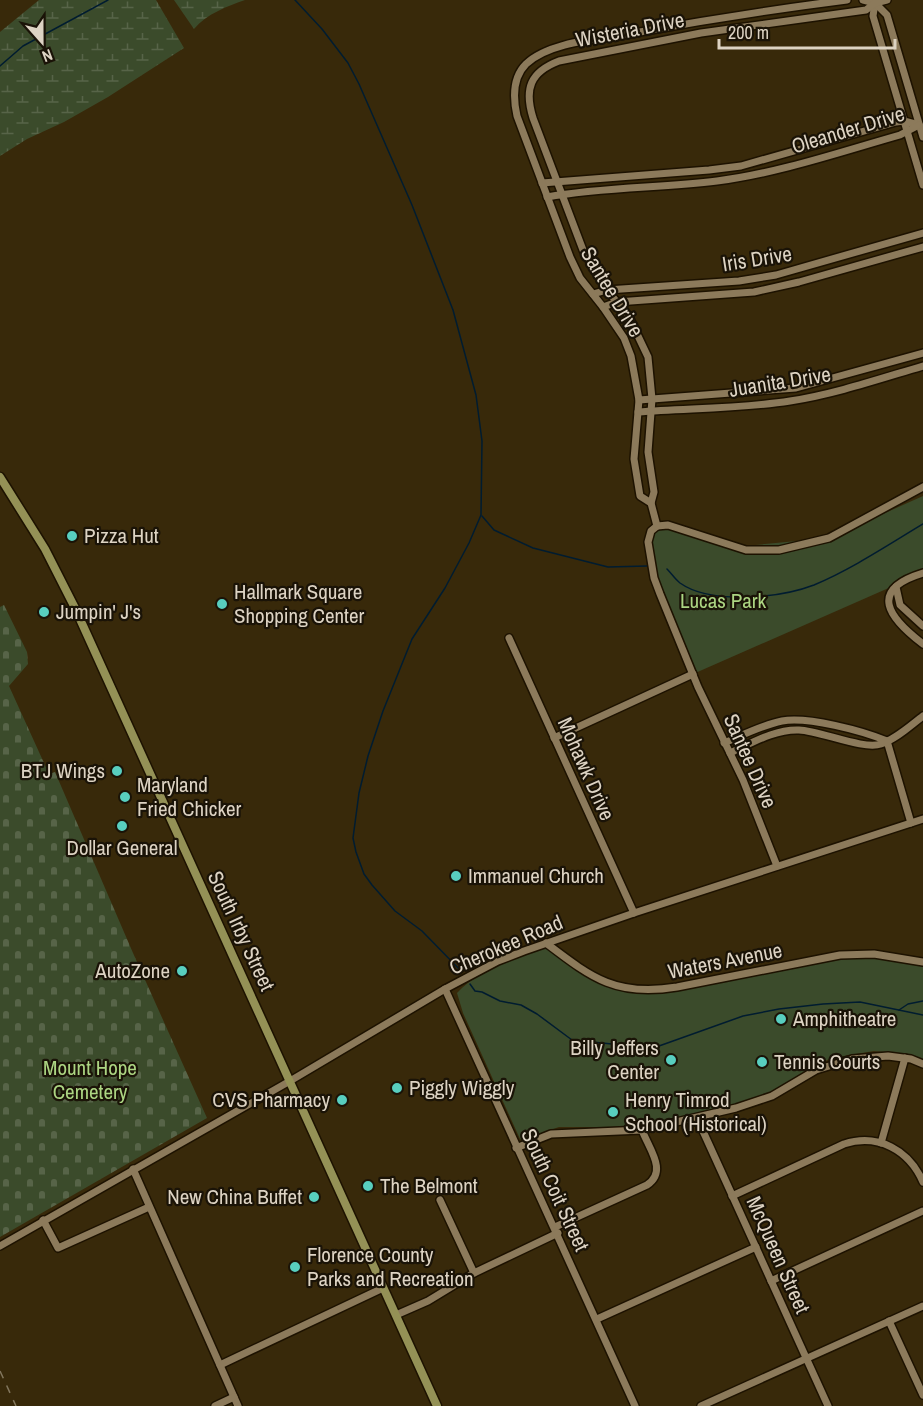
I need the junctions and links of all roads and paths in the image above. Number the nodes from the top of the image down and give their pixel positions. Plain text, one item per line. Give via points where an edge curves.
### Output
1 (847, 0) edge
2 (863, 0) edge
3 (887, 0) edge
4 (875, 3) junction
5 (524, 66) joint
6 (536, 75) joint
7 (904, 121) junction
8 (920, 125) junction
9 (908, 132) junction
10 (923, 137) edge
11 (558, 182) junction
12 (542, 183) junction
13 (923, 185) edge
14 (563, 195) junction
15 (547, 197) junction
16 (923, 233) edge
17 (923, 247) edge
18 (607, 290) junction
19 (593, 294) junction
20 (618, 302) junction
21 (603, 307) junction
22 (923, 353) edge
23 (923, 366) edge
24 (652, 399) junction
25 (639, 400) junction
26 (651, 411) junction
27 (638, 412) junction
28 (0, 477) edge
29 (923, 487) edge
30 (651, 503) junction
31 (657, 526) junction
32 (923, 573) edge
33 (896, 587) junction
34 (923, 626) edge
35 (509, 638) dead end
36 (923, 644) edge
37 (693, 674) junction
38 (923, 716) edge
39 (554, 738) junction
40 (887, 741) junction
41 (724, 743) junction
42 (730, 753) junction
43 (923, 819) edge
44 (911, 823) junction
45 (777, 866) junction
46 (634, 913) junction
47 (546, 943) junction
48 (923, 962) edge
49 (445, 989) junction
50 (905, 1058) junction
51 (923, 1064) edge
52 (290, 1081) junction
53 (697, 1118) junction
54 (642, 1130) junction
55 (881, 1143) junction
56 (516, 1148) junction
57 (132, 1169) junction
58 (923, 1182) edge
59 (732, 1196) junction
60 (440, 1200) dead end
61 (149, 1207) junction
62 (923, 1211) edge
63 (43, 1220) junction
64 (556, 1230) junction
65 (0, 1246) edge
66 (756, 1247) junction
67 (474, 1273) junction
68 (771, 1281) junction
69 (383, 1288) junction
70 (923, 1306) edge
71 (396, 1316) junction
72 (597, 1319) junction
73 (889, 1321) junction
74 (807, 1359) junction
75 (220, 1365) junction
76 (923, 1395) edge
77 (234, 1397) junction
78 (215, 1406) edge
79 (238, 1406) edge
80 (437, 1406) edge
81 (635, 1406) edge
82 (701, 1406) edge
83 (828, 1406) edge

1 - 5 street, Wisteria Drive via 571,45 543,53
2 - 4 street, Wisteria Drive
3 - 4 street, Wisteria Drive
4 - 6 street, Wisteria Drive via 866,10 701,33 559,61
4 - 7 street via 873,16
4 - 8 street via 887,15
5 - 12 street, Santee Drive via 517,78 514,102
6 - 11 street, Santee Drive via 529,103
7 - 8 street, Oleander Drive
7 - 9 street
7 - 11 street, Oleander Drive via 741,166
8 - 9 street, Oleander Drive
8 - 10 street
9 - 13 street
9 - 14 street, Oleander Drive via 751,175
11 - 12 street, Oleander Drive
11 - 14 street, Santee Drive
12 - 15 street, Santee Drive
14 - 15 street, Oleander Drive
14 - 18 street, Santee Drive via 583,250
15 - 19 street, Santee Drive via 580,278
16 - 18 street, Iris Drive via 776,275
17 - 20 street, Iris Drive via 753,292
18 - 19 street, Iris Drive
18 - 20 street, Santee Drive
19 - 21 street, Santee Drive
20 - 21 street, Iris Drive
20 - 24 street, Santee Drive via 648,357
21 - 25 street, Santee Drive via 631,356
22 - 24 street, Juanita Drive via 796,388
23 - 26 street, Juanita Drive via 791,401
24 - 25 street, Juanita Drive
24 - 26 street, Santee Drive
25 - 27 street, Santee Drive
26 - 27 street, Juanita Drive
26 - 30 street, Santee Drive
27 - 30 street, Santee Drive via 635,468 640,496
28 - 52 main road, South Irby Street via 45,549 75,608
29 - 31 street via 829,538 779,550 746,550 668,525
30 - 31 street, Santee Drive
31 - 37 street, Santee Drive via 648,542 654,578
32 - 33 street
33 - 34 street via 900,605
33 - 36 street via 889,598 892,615
35 - 39 street, Mohawk Drive
37 - 39 street
37 - 41 street, Santee Drive
38 - 40 street
39 - 46 street, Mohawk Drive
40 - 41 street via 797,720 770,725
40 - 42 street via 864,745 815,732 787,731
40 - 44 street
41 - 42 street, Santee Drive
42 - 45 street, Santee Drive
43 - 44 street, Cherokee Road
44 - 45 street, Cherokee Road
45 - 46 street, Cherokee Road
46 - 47 street, Cherokee Road
47 - 48 street, Waters Avenue via 595,979 634,990 677,987 840,955 874,954
47 - 49 street, Cherokee Road via 498,961
49 - 52 street, Cherokee Road
49 - 56 street, South Coit Street
50 - 51 street
50 - 53 street via 867,1057 830,1065 772,1096
50 - 55 street
52 - 57 street, Cherokee Road
52 - 69 main road, South Irby Street
53 - 54 street
53 - 59 street, McQueen Street
54 - 56 street via 551,1134
54 - 64 street via 657,1167 655,1178
55 - 58 street via 907,1157
55 - 59 street via 844,1144
56 - 64 street, South Coit Street
57 - 61 street
57 - 63 street, Cherokee Road
59 - 66 street, McQueen Street
60 - 67 street
61 - 63 street via 58,1248
61 - 75 street
62 - 68 street
63 - 65 street, Cherokee Road
64 - 67 street
64 - 72 street, South Coit Street
66 - 68 street, McQueen Street
66 - 72 street
67 - 71 street
68 - 74 street, McQueen Street
69 - 71 main road, South Irby Street
69 - 75 street
70 - 73 street
71 - 80 main road, South Irby Street
72 - 81 street, South Coit Street
73 - 74 street
73 - 76 street
74 - 82 street
74 - 83 street, McQueen Street
75 - 77 street
77 - 78 street
77 - 79 street

